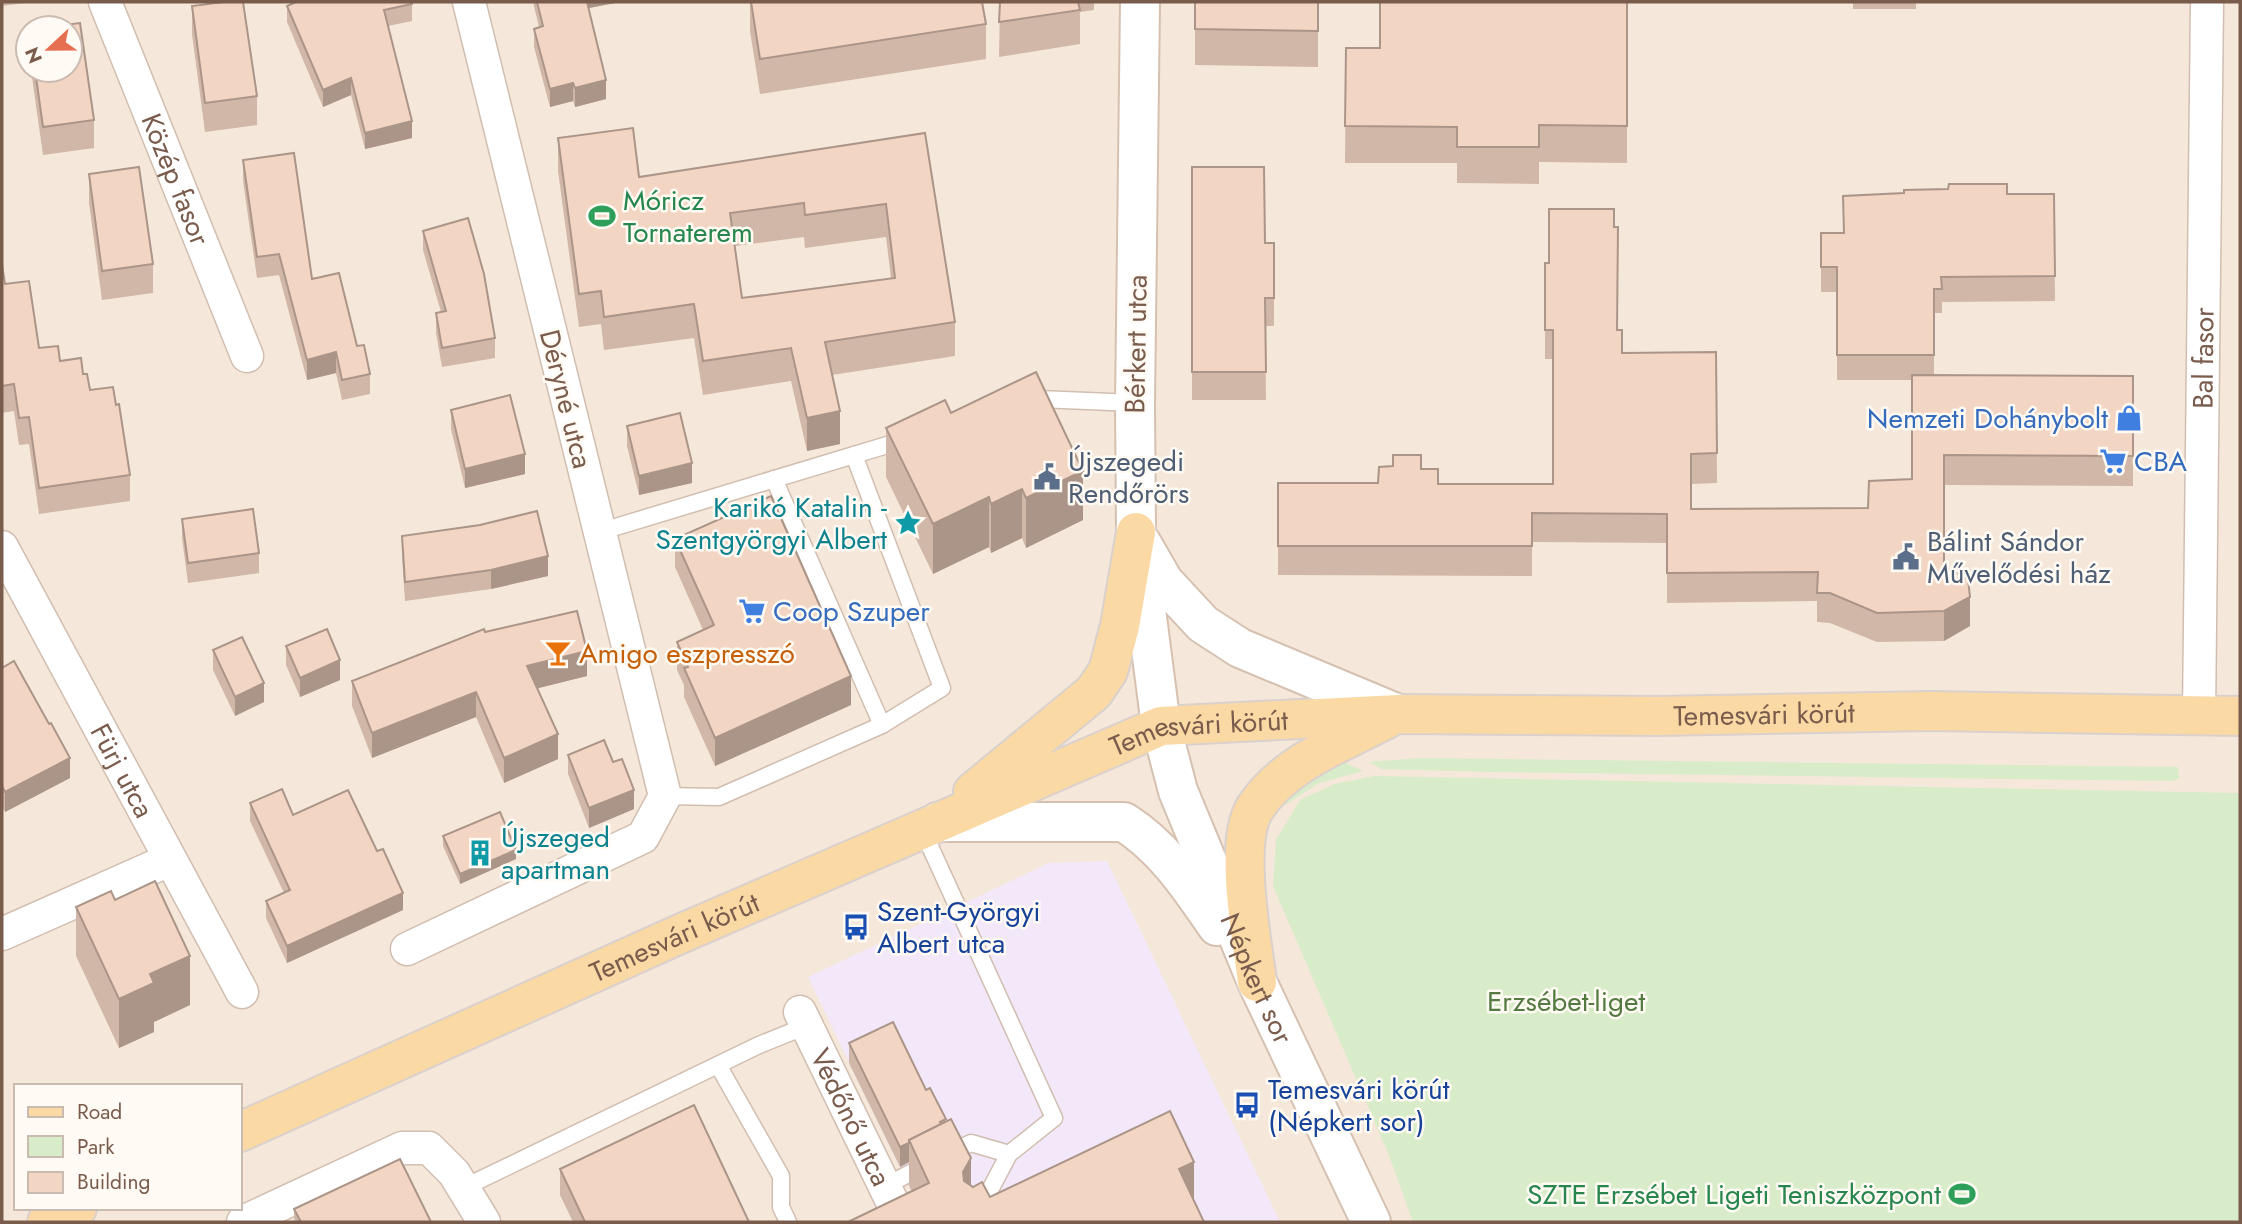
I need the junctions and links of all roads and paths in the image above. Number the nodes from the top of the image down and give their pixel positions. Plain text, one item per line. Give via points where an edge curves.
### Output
1 (105, 2) edge
2 (469, 2) edge
3 (1140, 2) edge
4 (2207, 2) edge
5 (247, 356) dead end
6 (1135, 403) junction
7 (1012, 407) edge
8 (920, 435) edge
9 (854, 455) junction
10 (774, 479) junction
11 (599, 532) junction
12 (1136, 532) junction
13 (2, 547) edge
14 (1398, 714) junction
15 (2199, 715) junction
16 (2240, 716) edge
17 (882, 725) junction
18 (1161, 726) junction
19 (665, 796) junction
20 (930, 825) junction
21 (169, 860) junction
22 (2, 934) edge
23 (408, 949) dead end
24 (1257, 982) junction
25 (242, 992) dead end
26 (803, 1019) joint
27 (718, 1065) junction
28 (242, 1131) edge
29 (1009, 1154) junction
30 (885, 1186) junction
31 (463, 1188) junction
32 (73, 1210) edge
33 (895, 1220) edge
34 (47, 1222) edge
35 (243, 1222) edge
36 (484, 1222) edge
37 (788, 1222) edge
38 (974, 1222) edge
39 (1371, 1222) edge

1 - 5 street, Közép fasor
2 - 11 street, Déryné utca
3 - 6 street, Bérkert utca
4 - 15 street, Bal fasor
6 - 7 lane via 1039,399
6 - 12 street, Bérkert utca
8 - 9 lane
9 - 10 lane
9 - 17 lane via 942,688
10 - 11 lane
10 - 17 lane
11 - 19 street, Déryné utca
12 - 14 street via 1164,582 1203,624 1240,648
12 - 18 street, Bérkert utca
12 - 20 main road via 1120,626 1108,671 1094,692
13 - 21 street, Fürj utca
14 - 15 main road, Temesvári körút via 1931,711
14 - 18 main road, Temesvári körút
14 - 24 main road via 1307,760 1275,785 1254,810 1244,871
15 - 16 main road, Temesvári körút
17 - 19 lane via 719,797
18 - 20 main road, Temesvári körút
18 - 24 street, Népkert sor via 1178,791
19 - 23 street via 643,837
20 - 24 street via 1124,822 1175,865
20 - 28 main road, Temesvári körút
20 - 29 lane via 1054,1118
21 - 22 street
21 - 25 street, Fürj utca
24 - 39 street, Népkert sor
26 - 27 lane
26 - 30 street, Védőnő utca
27 - 31 lane
27 - 37 lane via 781,1175 781,1207
29 - 30 lane via 971,1143
29 - 38 lane
30 - 33 street, Védőnő utca
31 - 35 street via 429,1148 402,1148
31 - 36 street
32 - 34 main road

